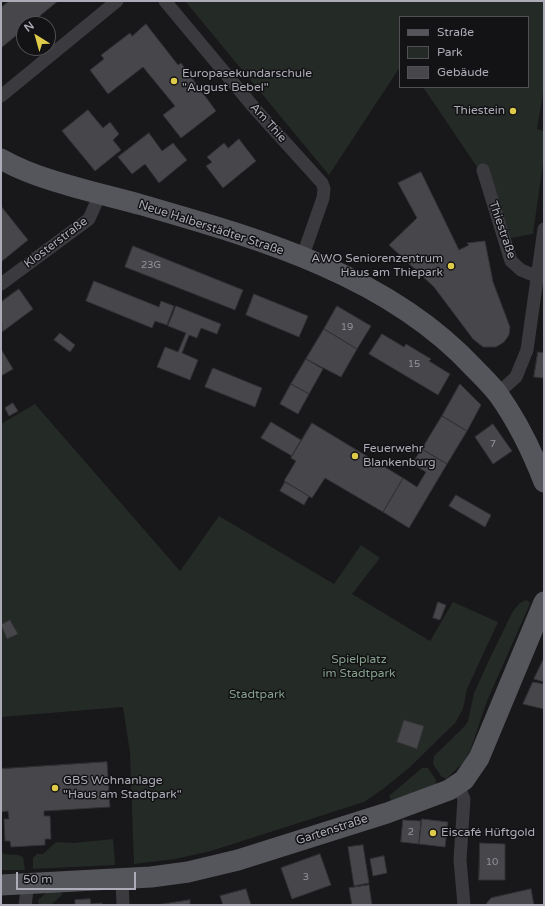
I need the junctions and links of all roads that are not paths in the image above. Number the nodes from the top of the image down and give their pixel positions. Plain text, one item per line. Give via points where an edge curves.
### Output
1 (117, 1) edge
2 (165, 1) edge
3 (1, 96) edge
4 (1, 159) edge
5 (483, 170) dead end
6 (100, 194) junction
7 (544, 229) edge
8 (302, 258) junction
9 (538, 277) junction
10 (1, 284) edge
11 (498, 393) junction
12 (544, 482) edge
13 (544, 602) edge
14 (458, 785) junction
15 (122, 879) junction
16 (28, 884) junction
17 (1, 885) edge
18 (25, 905) edge
19 (123, 905) edge
20 (464, 905) edge

1 - 3 street
2 - 8 street, Am Thie via 256,110 322,183 323,198
4 - 6 main road, Neue Halberstädter Straße via 26,170
5 - 9 street, Thiestraße via 511,261 521,270
6 - 8 main road, Neue Halberstädter Straße via 231,232
6 - 10 street, Klosterstraße via 90,219
7 - 9 street
8 - 11 main road, Neue Halberstädter Straße via 374,290 418,318 441,336
9 - 11 street via 527,350 516,378
11 - 12 main road, Neue Halberstädter Straße via 526,439
13 - 14 main road, Gartenstraße via 479,758 469,775
14 - 15 main road, Gartenstraße via 400,808 238,860 188,872
14 - 20 street via 464,799 460,860
15 - 16 main road, Gartenstraße
15 - 19 street
16 - 17 main road, Gartenstraße
16 - 18 street

